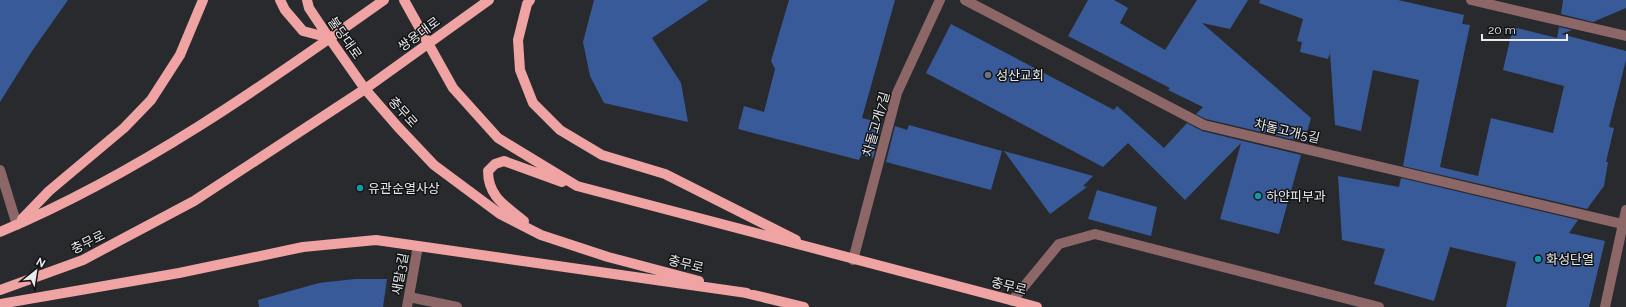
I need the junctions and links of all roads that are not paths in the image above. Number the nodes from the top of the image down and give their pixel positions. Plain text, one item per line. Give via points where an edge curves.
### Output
1 (203, 0) edge
2 (280, 0) edge
3 (307, 0) edge
4 (384, 0) edge
5 (404, 0) edge
6 (489, 0) edge
7 (530, 0) edge
8 (940, 0) edge
9 (965, 0) edge
10 (1471, 0) edge
11 (1626, 36) edge
12 (330, 38) junction
13 (427, 44) junction
14 (364, 89) junction
15 (0, 170) edge
16 (577, 186) junction
17 (1626, 210) edge
18 (1625, 224) edge
19 (17, 225) junction
20 (0, 232) edge
21 (541, 235) junction
22 (418, 246) junction
23 (814, 249) junction
24 (853, 260) junction
25 (0, 290) edge
26 (747, 293) junction
27 (1012, 301) junction
28 (408, 302) edge
29 (0, 304) edge
30 (457, 307) edge
31 (804, 307) edge
32 (1037, 307) edge
33 (1379, 307) edge
34 (1605, 307) edge

1 - 19 main road via 180,55 151,100 124,128 49,192
2 - 12 main road via 303,31
3 - 12 main road, 불당대로 via 309,8
4 - 12 main road
5 - 13 main road, 충무로
6 - 13 main road, 쌍용대로
7 - 23 main road via 518,40 520,70 533,103 560,130 602,155 664,174
8 - 24 street, 차돌고개7길 via 897,93
9 - 18 street, 차돌고개5길 via 1204,125
10 - 11 street
12 - 14 main road, 불당대로
12 - 19 main road via 189,132 91,188
13 - 14 main road, 쌍용대로
13 - 16 main road, 충무로 via 453,88 498,138
14 - 21 main road, 충무로 via 434,165 500,214
14 - 25 main road, 충무로 via 194,201 83,260
15 - 19 street
16 - 21 main road via 504,161 495,164 488,171 490,189 496,197
16 - 23 main road, 충무로
17 - 18 street
18 - 34 street
19 - 20 main road
21 - 26 main road, 충무로 via 608,257
22 - 26 main road
22 - 28 street, 새말3길
22 - 29 main road via 376,240 303,247 179,273
23 - 24 main road, 충무로
24 - 27 main road, 충무로
26 - 31 main road, 충무로
27 - 32 main road, 충무로
27 - 33 street via 1059,244 1095,234
28 - 30 street

